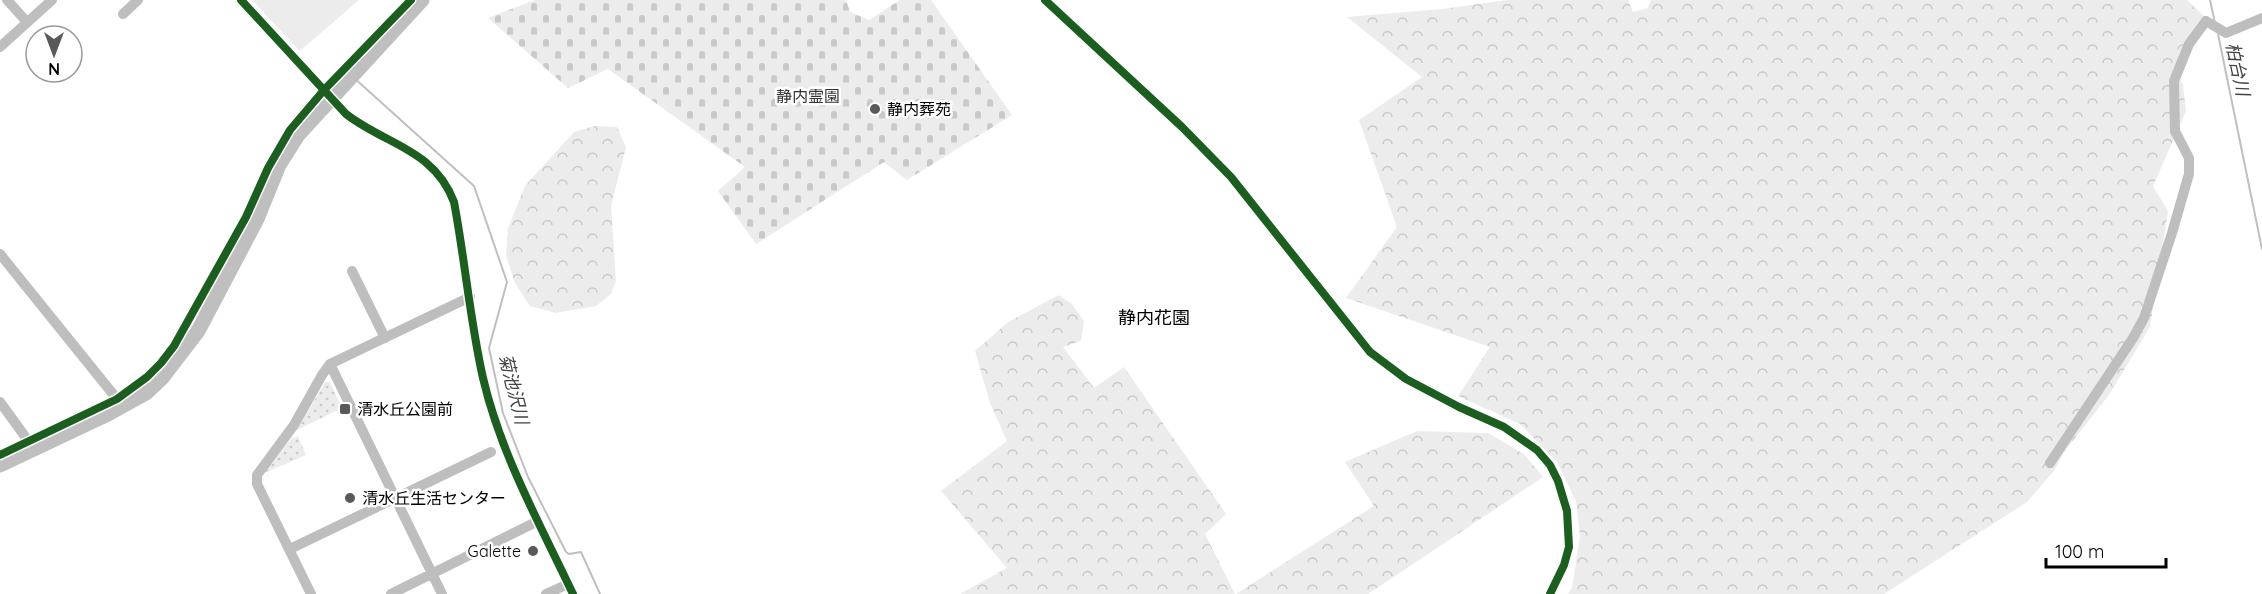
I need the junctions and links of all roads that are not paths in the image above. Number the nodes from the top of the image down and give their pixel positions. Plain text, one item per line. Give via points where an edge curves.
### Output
1 (7, 0) edge
2 (52, 0) edge
3 (138, 0) edge
4 (241, 0) edge
5 (411, 0) edge
6 (1045, 0) edge
7 (123, 14) dead end
8 (2262, 18) edge
9 (27, 22) junction
10 (0, 47) edge
11 (325, 92) junction
12 (2, 260) edge
13 (352, 271) dead end
14 (470, 297) junction
15 (385, 338) junction
16 (330, 364) junction
17 (117, 399) junction
18 (0, 402) edge
19 (29, 442) junction
20 (491, 452) dead end
21 (0, 455) edge
22 (2050, 463) dead end
23 (395, 498) junction
24 (538, 521) junction
25 (290, 549) junction
26 (432, 574) junction
27 (570, 589) edge
28 (311, 594) edge
29 (392, 594) edge
30 (441, 594) edge
31 (546, 594) edge
32 (1550, 594) edge

1 - 9 street
2 - 9 street
3 - 7 street
4 - 11 street
5 - 11 street
6 - 32 street via 1231,177 1370,352 1406,379 1504,427 1537,450 1550,465 1568,518 1569,547
8 - 22 street via 2226,33 2206,21 2189,44 2175,81 2175,131 2189,158 2189,174 2161,267 2133,338
9 - 10 street
11 - 14 street via 362,126 419,156 442,177 454,202
11 - 17 street via 290,130 277,151 246,217 174,346 147,377
12 - 17 street
13 - 15 street
14 - 15 street
14 - 24 street via 491,407
15 - 16 street
16 - 23 street
16 - 25 street via 294,426 256,479
17 - 19 street
18 - 19 street
19 - 21 street
20 - 23 street
23 - 25 street
23 - 26 street
24 - 26 street
24 - 27 street
25 - 28 street
26 - 29 street
26 - 30 street
27 - 31 street

